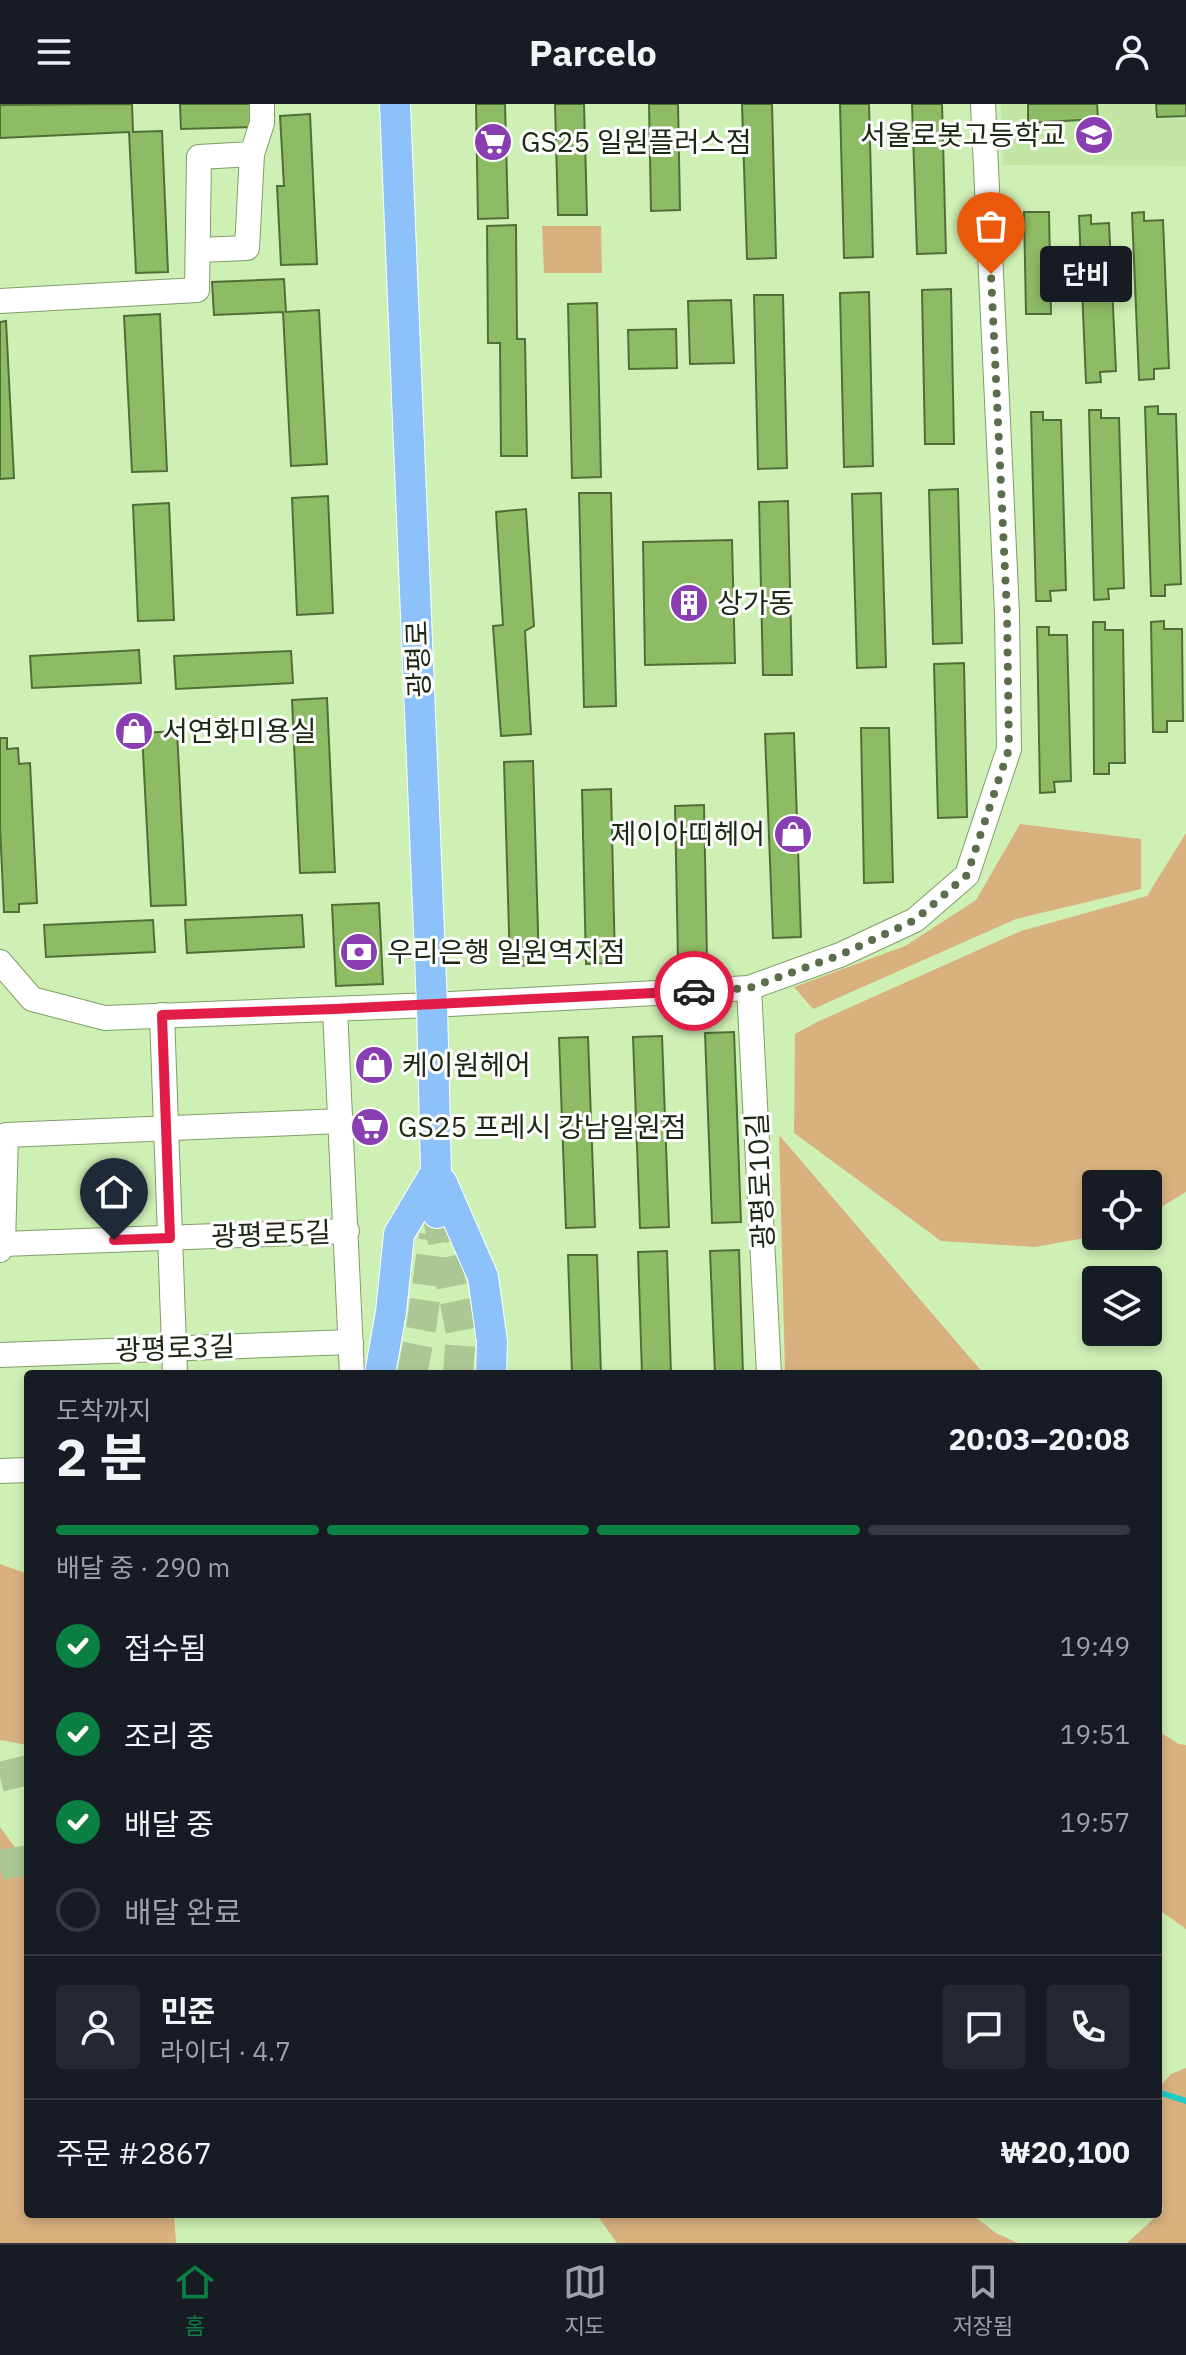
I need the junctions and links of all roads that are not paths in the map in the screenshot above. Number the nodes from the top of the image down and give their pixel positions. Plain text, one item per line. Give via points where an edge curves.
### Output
1 (262, 104) edge
2 (395, 104) edge
3 (983, 104) edge
4 (252, 154) junction
5 (198, 250) junction
6 (0, 301) edge
7 (0, 962) edge
8 (749, 988) junction
9 (432, 1005) junction
10 (335, 1009) junction
11 (162, 1015) junction
12 (342, 1121) junction
13 (166, 1127) junction
14 (437, 1170) junction
15 (437, 1213) tunnel mouth
16 (347, 1231) junction
17 (170, 1238) junction
18 (1, 1247) edge
19 (351, 1342) junction
20 (174, 1347) junction
21 (0, 1355) edge
22 (175, 1370) edge
23 (352, 1370) edge
24 (381, 1370) edge
25 (491, 1370) edge
26 (769, 1370) edge
27 (24, 1470) edge
28 (0, 1471) edge

1 - 4 street
2 - 9 main road, 광평로
3 - 8 street via 1009,749 967,875 915,920
4 - 5 street via 247,248
4 - 5 street via 199,157
5 - 6 street via 197,290
7 - 11 street via 32,999 105,1018
8 - 9 street
8 - 26 street, 광평로10길
9 - 10 street
9 - 14 main road, 광평로
10 - 11 street
10 - 12 street
11 - 13 street
12 - 13 street
12 - 16 street
13 - 17 street
13 - 18 street via 6,1135
14 - 15 main road, 광평로
14 - 24 main road via 399,1234
14 - 25 main road via 483,1277
16 - 17 street, 광평로5길
16 - 19 street
17 - 18 street, 광평로5길
17 - 20 street
19 - 20 street, 광평로3길
19 - 23 street
20 - 21 street, 광평로3길
20 - 22 street
27 - 28 street

